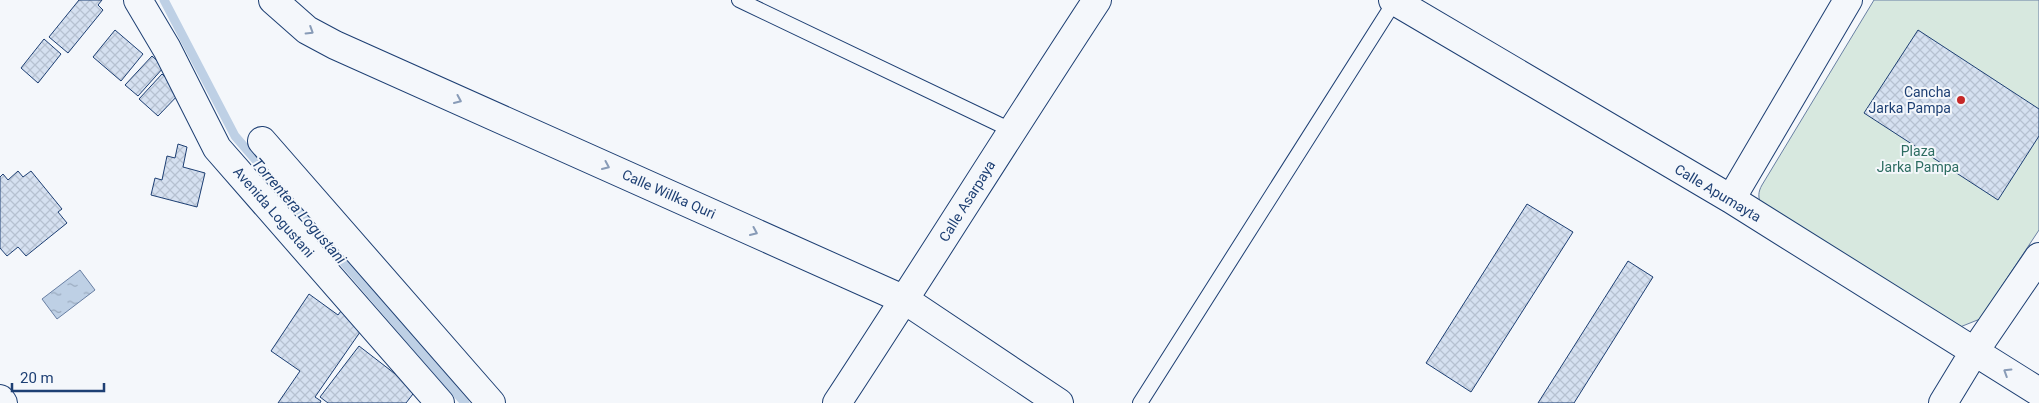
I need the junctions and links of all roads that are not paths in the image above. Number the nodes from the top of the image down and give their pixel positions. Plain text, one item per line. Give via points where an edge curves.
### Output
1 (138, 0) edge
2 (273, 0) edge
3 (739, 0) edge
4 (1097, 0) edge
5 (1848, 0) edge
6 (1394, 1) edge
7 (1011, 130) junction
8 (262, 141) dead end
9 (1731, 199) junction
10 (2039, 257) edge
11 (905, 300) junction
12 (1974, 352) junction
13 (2039, 392) edge
14 (0, 399) edge
15 (3, 403) edge
16 (440, 403) edge
17 (491, 403) edge
18 (837, 403) edge
19 (1059, 403) edge
20 (1140, 403) edge
21 (1943, 403) edge

1 - 16 street, Avenida Logustani via 167,49 217,148
2 -> 11 street, Calle Willka Quri via 307,30 335,45
3 - 7 lane
4 - 7 street, Calle Asarpaya
5 - 9 street
6 - 9 street, Calle Apumayta
6 - 20 lane
7 - 11 street, Calle Asarpaya
8 - 17 street
9 - 12 street, Calle Apumayta
10 - 12 street
11 - 18 street, Calle Asarpaya
11 - 19 street, Calle Willka Quri
13 -> 12 street, Calle Apumayta
12 - 21 street
14 - 15 street

